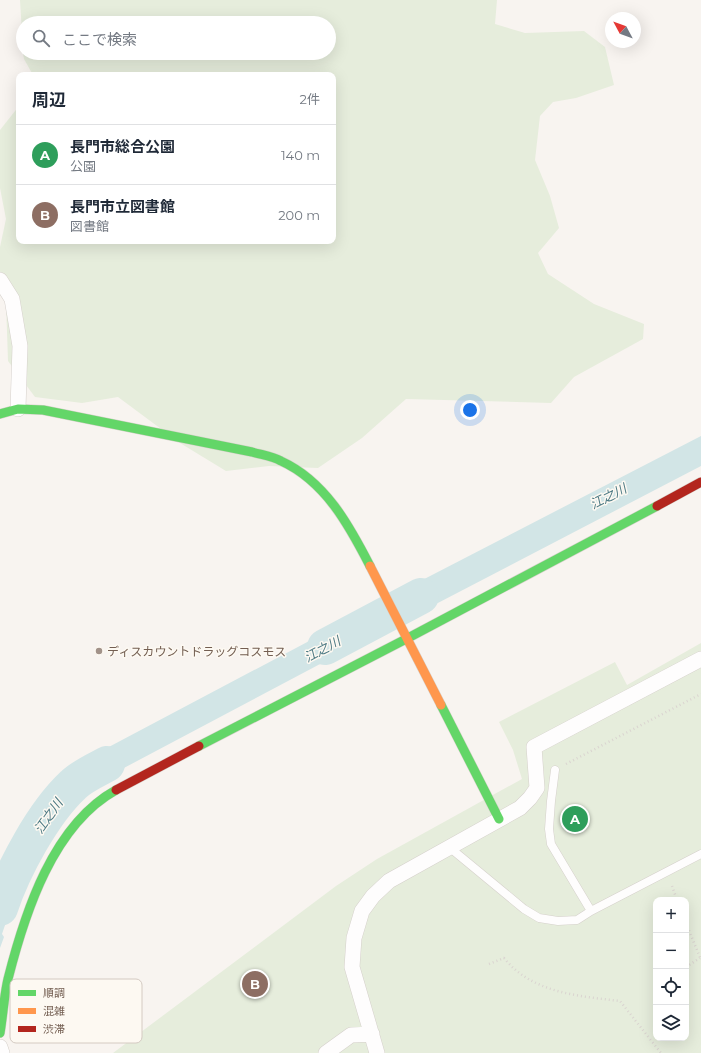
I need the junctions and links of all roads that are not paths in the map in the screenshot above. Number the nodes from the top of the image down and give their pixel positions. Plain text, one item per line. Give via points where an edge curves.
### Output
1 (0, 280) edge
2 (18, 409) junction
3 (0, 414) edge
4 (701, 482) edge
5 (408, 638) junction
6 (701, 659) edge
7 (555, 770) road end
8 (499, 819) junction
9 (449, 847) junction
10 (701, 854) edge
11 (591, 911) junction
12 (0, 1033) edge
13 (372, 1034) junction
14 (0, 1047) edge
15 (2, 1053) edge
16 (326, 1053) edge
17 (378, 1053) edge

1 - 2 street via 12,299 20,346
2 - 3 street
2 - 5 street via 43,410 237,448 282,462 311,482 337,507 350,526
4 - 5 street
5 - 8 street
5 - 12 street via 174,759 114,792 81,816 57,851 39,886 23,927 8,980
6 - 8 street via 534,747 537,788 520,808
7 - 11 lane via 551,801 551,844
8 - 9 street
9 - 11 lane via 524,909 539,918 577,920
9 - 13 street via 389,881 362,911 354,938 352,967
10 - 11 lane
13 - 16 street via 351,1035
13 - 17 street
14 - 15 street

